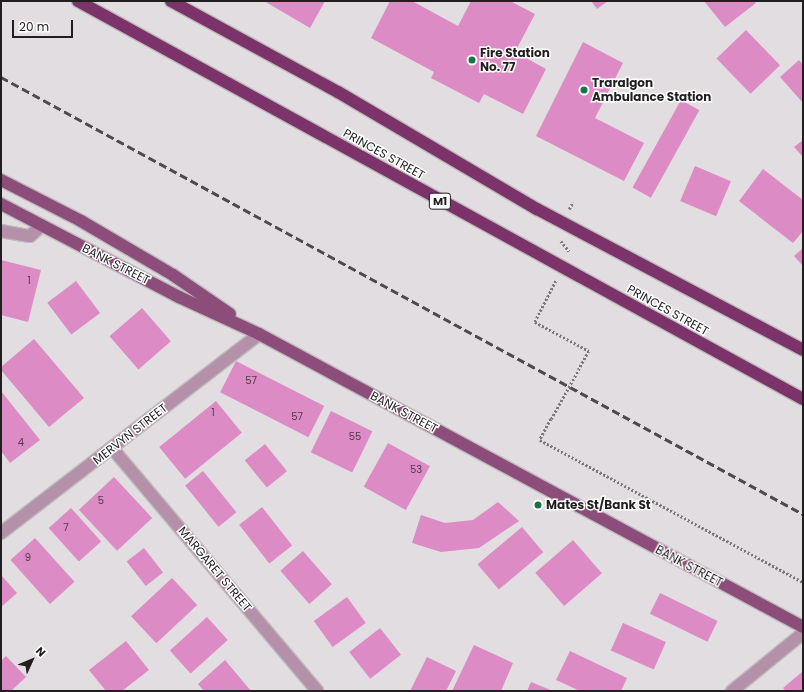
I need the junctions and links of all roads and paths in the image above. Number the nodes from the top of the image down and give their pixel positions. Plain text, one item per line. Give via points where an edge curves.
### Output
1 (78, 1) edge
2 (171, 1) edge
3 (1, 180) edge
4 (1, 204) edge
5 (42, 226) junction
6 (1, 230) edge
7 (556, 282) dead end
8 (258, 334) junction
9 (803, 350) edge
10 (803, 399) edge
11 (112, 448) junction
12 (1, 534) edge
13 (803, 582) edge
14 (803, 627) edge
15 (803, 633) edge
16 (317, 691) edge
17 (732, 691) edge

1 - 10 highway, PRINCES STREET / M1
2 - 9 highway via 338,92 537,209
3 - 8 main road via 173,275
4 - 5 main road, BANK STREET
5 - 6 street via 30,236
5 - 8 main road, BANK STREET via 179,297
7 - 13 path, bridge via 535,322 589,351 540,440
8 - 11 street, MERVYN STREET
8 - 14 main road, BANK STREET
11 - 12 street, MERVYN STREET
11 - 16 street, MARGARET STREET
15 - 17 street

